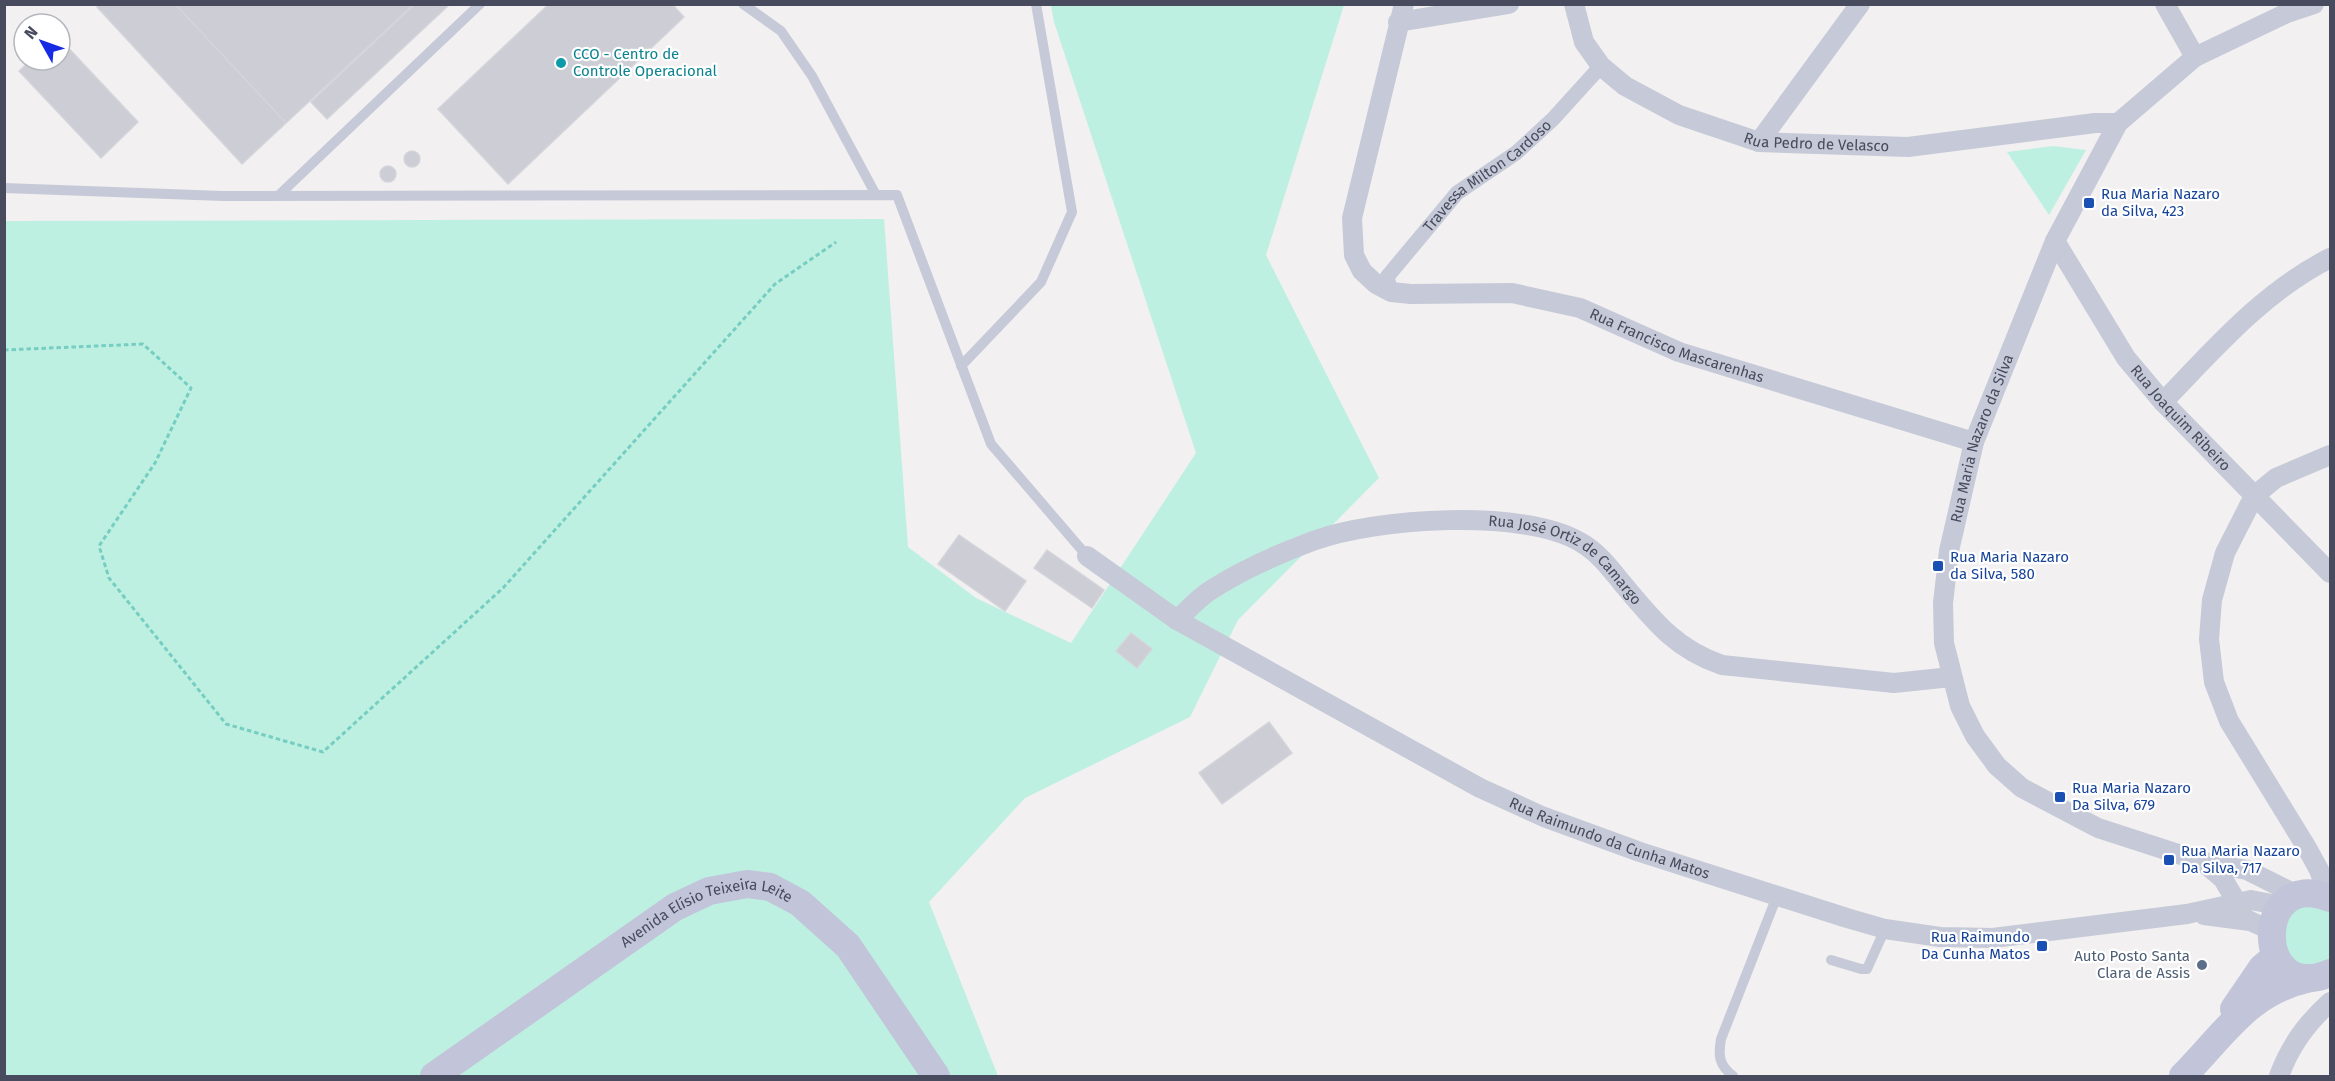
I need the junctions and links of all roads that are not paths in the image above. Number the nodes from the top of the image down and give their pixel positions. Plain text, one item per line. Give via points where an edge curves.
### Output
1 (480, 4) edge
2 (744, 4) edge
3 (1036, 4) edge
4 (1509, 4) edge
5 (1574, 4) edge
6 (1860, 4) edge
7 (2165, 4) edge
8 (2314, 4) edge
9 (1401, 13) edge
10 (2195, 57) junction
11 (1601, 66) junction
12 (2118, 123) junction
13 (1759, 142) junction
14 (4, 188) edge
15 (279, 195) junction
16 (876, 195) junction
17 (2055, 241) junction
18 (2331, 258) edge
19 (1383, 288) junction
20 (961, 366) junction
21 (2163, 402) junction
22 (1974, 442) junction
23 (2331, 454) edge
24 (2254, 496) junction
25 (1087, 556) joint
26 (2331, 573) edge
27 (1177, 620) junction
28 (1951, 677) junction
29 (2203, 862) junction
30 (1777, 896) junction
31 (2330, 897) edge
32 (2236, 902) junction
33 (2187, 914) junction
34 (2275, 922) junction
35 (1885, 929) junction
36 (1831, 960) dead end
37 (2320, 975) edge
38 (2331, 1002) edge
39 (2222, 1032) junction
40 (434, 1077) edge
41 (936, 1077) edge
42 (1733, 1077) edge
43 (2183, 1077) edge
44 (2279, 1077) edge

1 - 15 lane
2 - 16 lane via 781,31
3 - 20 lane via 1072,212 1041,282
4 - 9 street
5 - 11 street, Rua Pedro de Velasco via 1584,42
6 - 13 street
7 - 10 street
8 - 10 street, Rua Maria Nazaro da Silva
9 - 19 street via 1352,218 1354,255 1362,271
10 - 12 street, Rua Maria Nazaro da Silva
11 - 13 street, Rua Pedro de Velasco via 1625,86 1679,115
11 - 19 street, Travessa Milton Cardoso via 1516,153 1457,193 1387,277
12 - 13 street, Rua Pedro de Velasco via 1908,147
12 - 17 street, Rua Maria Nazaro da Silva
14 - 15 lane
15 - 16 lane
16 - 20 lane via 897,195
17 - 21 street, Rua Joaquim Ribeiro via 2126,358
17 - 22 street, Rua Maria Nazaro da Silva
18 - 21 street via 2280,287
19 - 22 street, Rua Francisco Mascarenhas via 1494,292 1580,308 1678,352
20 - 25 lane via 991,444
21 - 24 street, Rua Joaquim Ribeiro
22 - 28 street, Rua Maria Nazaro da Silva via 1949,551 1943,603 1944,643
23 - 24 street via 2276,478
24 - 26 street, Rua Joaquim Ribeiro
24 - 31 street via 2224,553 2212,600 2214,682 2229,721 2307,848
25 - 27 street, Rua Raimundo da Cunha Matos
27 - 28 street, Rua José Ortiz de Camargo via 1209,591 1233,577 1315,540 1366,529 1460,519 1522,523 1556,530 1581,542 1601,557 1669,636 1697,656 1722,665 1894,683
27 - 30 street, Rua Raimundo da Cunha Matos via 1480,788 1544,817 1640,852
28 - 29 street, Rua Maria Nazaro da Silva via 1975,735 1997,766 2022,788 2098,828
29 - 32 street, Rua Maria Nazaro da Silva via 2223,879
29 - 34 street, Rua Maria Nazaro da Silva via 2247,870
30 - 35 street, Rua Raimundo da Cunha Matos
30 - 42 lane via 1721,1039 1721,1065
31 - 34 main road via 2309,894
32 - 33 street, Rua Raimundo da Cunha Matos
32 - 34 street, Rua Maria Nazaro da Silva
32 - 34 street, Rua Raimundo da Cunha Matos via 2252,900
33 - 34 street, Rua Raimundo da Cunha Matos
33 - 35 street, Rua Raimundo da Cunha Matos via 1993,938 1940,937
34 - 37 main road via 2290,972
34 - 39 main road via 2262,968
35 - 36 lane via 1867,969
37 - 39 main road via 2284,983 2266,993
38 - 44 street via 2309,1022 2287,1055
39 - 43 main road
40 - 41 main road, Avenida Elísio Teixeira Leite via 675,907 709,891 747,884 770,887 800,903 848,946

